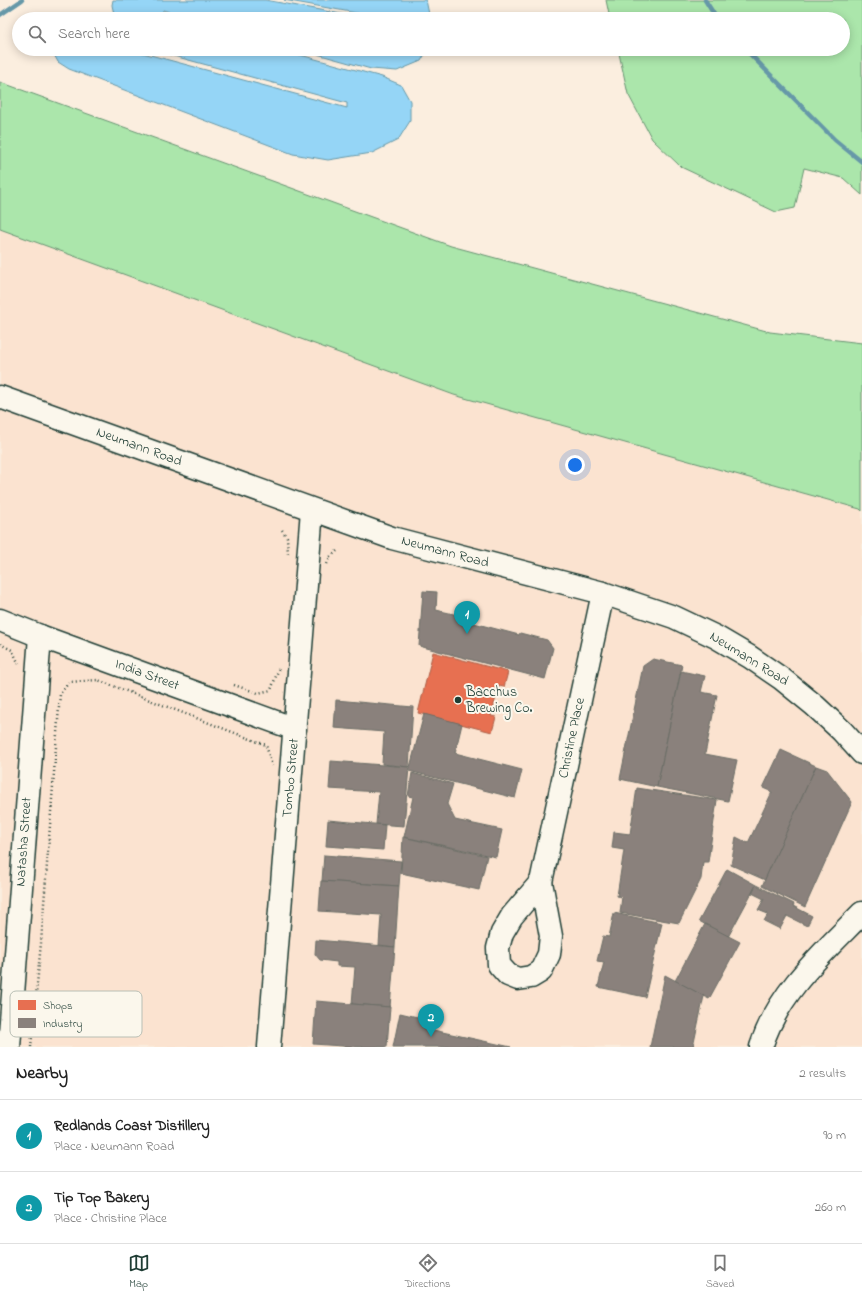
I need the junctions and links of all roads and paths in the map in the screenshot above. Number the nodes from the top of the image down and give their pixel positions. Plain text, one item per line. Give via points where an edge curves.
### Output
1 (0, 397) edge
2 (312, 510) junction
3 (282, 530) dead end
4 (289, 559) dead end
5 (603, 593) junction
6 (0, 620) edge
7 (40, 636) junction
8 (280, 661) dead end
9 (229, 684) dead end
10 (295, 729) junction
11 (862, 753) edge
12 (271, 773) dead end
13 (541, 882) dead end
14 (862, 914) edge
15 (13, 991) edge
16 (36, 991) edge
17 (10, 1034) edge
18 (32, 1037) edge
19 (9, 1047) edge
20 (31, 1047) edge
21 (269, 1047) edge
22 (761, 1047) edge

1 - 2 street, Neumann Road
2 - 5 street, Neumann Road via 392,538
2 - 10 street, Tombo Street
3 - 4 path via 287,537
5 - 11 street, Neumann Road via 674,617 750,657 814,705
5 - 13 street, Christine Place
6 - 7 street, India Street
7 - 10 street, India Street
7 - 15 street, Natasha Street
8 - 9 path via 272,690 258,693
10 - 21 street, Tombo Street
12 - 16 path via 272,765 266,745 98,680 69,682 60,694
14 - 22 street via 800,978 785,998
17 - 19 street, Natasha Street
18 - 20 path

